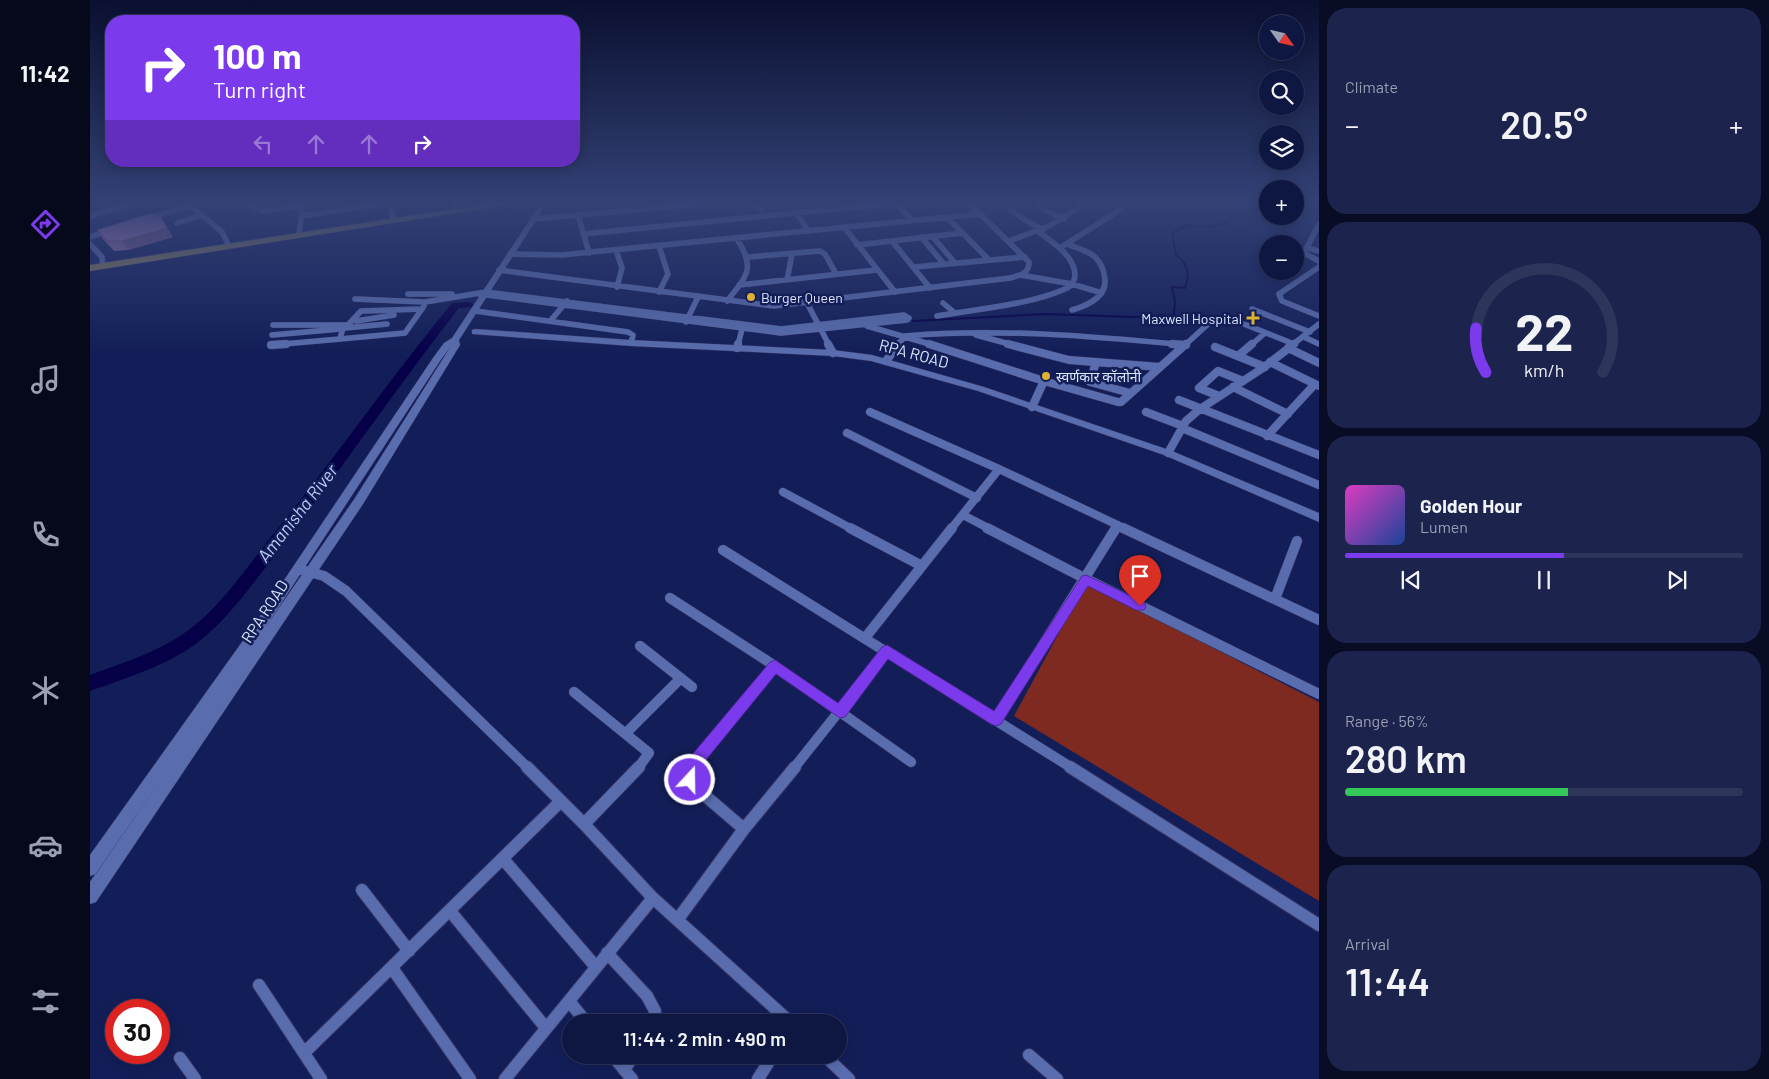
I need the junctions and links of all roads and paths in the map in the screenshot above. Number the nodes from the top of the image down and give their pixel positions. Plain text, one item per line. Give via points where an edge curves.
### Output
1 (99, 253) edge
2 (170, 253) edge
3 (173, 253) edge
4 (586, 253) edge
5 (618, 253) edge
6 (661, 253) edge
7 (746, 253) edge
8 (798, 253) edge
9 (824, 253) edge
10 (864, 253) edge
11 (902, 253) edge
12 (935, 253) edge
13 (947, 253) edge
14 (982, 253) edge
15 (1021, 253) edge
16 (1063, 253) edge
17 (1086, 253) edge
18 (510, 254) joint
19 (792, 254) junction
20 (748, 257) junction
21 (1025, 257) junction
22 (988, 260) junction
23 (955, 263) junction
24 (103, 264) junction
25 (944, 264) junction
26 (90, 266) edge
27 (914, 267) junction
28 (1319, 267) edge
29 (499, 270) junction
30 (876, 270) junction
31 (836, 274) junction
32 (1021, 275) junction
33 (787, 280) junction
34 (1072, 284) junction
35 (739, 285) junction
36 (617, 287) junction
37 (930, 288) junction
38 (659, 292) junction
39 (895, 292) junction
40 (1102, 293) junction
41 (483, 294) junction
42 (467, 296) junction
43 (698, 297) junction
44 (727, 301) junction
45 (565, 303) junction
46 (807, 303) junction
47 (943, 303) dead end
48 (363, 306) dead end
49 (424, 306) junction
50 (446, 306) dead end
51 (1252, 309) dead end
52 (475, 310) junction
53 (1072, 310) dead end
54 (955, 313) junction
55 (938, 316) dead end
56 (1319, 316) edge
57 (551, 320) junction
58 (687, 320) junction
59 (853, 321) junction
60 (386, 324) dead end
61 (862, 324) junction
62 (1244, 324) dead end
63 (1319, 324) edge
64 (273, 325) dead end
65 (346, 326) junction
66 (1207, 326) dead end
67 (820, 327) junction
68 (742, 329) junction
69 (771, 330) junction
70 (967, 332) junction
71 (1266, 333) junction
72 (459, 334) junction
73 (272, 335) dead end
74 (1307, 335) junction
75 (905, 336) junction
76 (340, 339) junction
77 (631, 343) junction
78 (1319, 344) edge
79 (271, 345) dead end
80 (1186, 345) junction
81 (1216, 346) dead end
82 (1291, 346) junction
83 (737, 348) junction
84 (833, 353) junction
85 (1238, 356) junction
86 (886, 361) junction
87 (1096, 362) junction
88 (1319, 363) edge
89 (1267, 364) junction
90 (1160, 367) junction
91 (1044, 381) junction
92 (1243, 381) junction
93 (1317, 385) edge
94 (1233, 387) junction
95 (1130, 393) junction
96 (1219, 396) junction
97 (1179, 400) dead end
98 (1032, 407) junction
99 (1200, 408) junction
100 (870, 412) dead end
101 (1146, 412) dead end
102 (1288, 414) junction
103 (1182, 427) junction
104 (847, 433) dead end
105 (1267, 436) junction
106 (1168, 453) junction
107 (1319, 454) edge
108 (1000, 469) junction
109 (1319, 485) edge
110 (783, 492) dead end
111 (977, 498) junction
112 (963, 515) junction
113 (1319, 518) edge
114 (1118, 525) junction
115 (1297, 541) dead end
116 (723, 550) dead end
117 (922, 566) junction
118 (304, 570) junction
119 (1086, 580) junction
120 (670, 598) dead end
121 (1275, 599) junction
122 (1319, 620) edge
123 (865, 638) junction
124 (640, 646) dead end
125 (887, 651) junction
126 (775, 666) junction
127 (681, 678) junction
128 (692, 686) dead end
129 (574, 692) dead end
130 (1319, 694) edge
131 (840, 712) junction
132 (996, 720) junction
133 (626, 733) junction
134 (911, 762) dead end
135 (560, 802) junction
136 (584, 824) junction
137 (744, 829) junction
138 (503, 859) junction
139 (90, 868) edge
140 (362, 890) dead end
141 (90, 896) edge
142 (653, 898) junction
143 (450, 911) junction
144 (678, 919) junction
145 (1319, 925) edge
146 (409, 951) junction
147 (607, 953) junction
148 (596, 967) junction
149 (392, 968) junction
150 (259, 985) dead end
151 (569, 1001) junction
152 (580, 1014) edge
153 (654, 1014) edge
154 (781, 1014) edge
155 (546, 1028) junction
156 (304, 1053) junction
157 (1029, 1055) dead end
158 (180, 1058) dead end
159 (620, 1064) edge
160 (767, 1064) edge
161 (833, 1064) edge
162 (628, 1074) edge
163 (195, 1079) edge
164 (321, 1079) edge
165 (470, 1079) edge
166 (505, 1079) edge
167 (758, 1079) edge
168 (848, 1079) edge
169 (1057, 1079) edge

1 - 24 street
2 - 24 main road
3 - 24 main road
4 - 18 street
5 - 36 street via 624,272
6 - 38 street via 668,274
7 - 20 street
8 - 19 street
9 - 31 street
10 - 30 street
11 - 27 street
12 - 25 street
13 - 23 street
14 - 22 street
15 - 21 street
16 - 34 street via 1075,270
17 - 40 street via 1094,257 1103,269
18 - 29 street
19 - 20 street
19 - 33 street
20 - 35 street
21 - 22 street
21 - 32 street via 1029,267
22 - 23 street
23 - 25 street
24 - 26 main road
25 - 27 street
27 - 37 street
28 - 56 street via 1279,294 1282,301
29 - 36 street
29 - 41 street
30 - 31 street
30 - 39 street
31 - 33 street
32 - 34 street
32 - 37 street
33 - 35 street
34 - 40 street
34 - 54 street via 1066,289 1028,300
35 - 44 street
36 - 38 street
37 - 39 street
38 - 43 street
39 - 46 street
40 - 53 street via 1081,308
41 - 42 street
41 - 45 street
41 - 52 street
42 - 49 street
42 - 49 street via 357,297
43 - 44 street
43 - 58 street
44 - 46 street via 774,306
45 - 57 street
45 - 58 street
46 - 67 street
47 - 54 street
48 - 49 street
49 - 50 street
49 - 65 street
49 - 76 street via 403,334
51 - 74 street
52 - 57 street
52 - 72 street
54 - 55 street
57 - 77 street via 628,332 633,335
58 - 68 street
58 - 69 street
59 - 61 street
59 - 61 street via 909,318
59 - 67 street
60 - 65 street
61 - 67 street
61 - 75 street
62 - 71 street
63 - 74 street
64 - 65 street
65 - 73 street
65 - 76 street
66 - 80 street
67 - 69 street via 790,333
67 - 84 street
68 - 69 street
68 - 83 street
70 - 75 street
70 - 80 street via 1082,335
70 - 87 street via 1058,357
71 - 82 street
71 - 85 street
72 - 77 street, RPA ROAD via 475,332
72 - 118 street, RPA ROAD via 456,345 359,501
74 - 78 street
74 - 82 street
75 - 86 street
75 - 91 street
76 - 79 street
77 - 83 street, RPA ROAD
80 - 90 street
81 - 85 street
82 - 88 street
82 - 89 street
83 - 84 street, RPA ROAD
84 - 86 street, RPA ROAD
85 - 89 street
86 - 98 street, RPA ROAD
87 - 90 street
87 - 95 street via 1090,382
89 - 92 street
89 - 93 street
90 - 95 street
91 - 95 street via 1118,402
91 - 98 street
92 - 94 street
92 - 96 street via 1218,371 1199,388
93 - 102 street
94 - 96 street
94 - 102 street
96 - 99 street
97 - 99 street
98 - 106 street, RPA ROAD
99 - 103 street
99 - 105 street
100 - 108 street
101 - 103 street
102 - 105 street
103 - 106 street
103 - 109 street
104 - 111 street
105 - 107 street
106 - 113 street, RPA ROAD
108 - 111 street
108 - 114 street
110 - 117 street
111 - 112 street
112 - 117 street
112 - 119 street
114 - 119 street
114 - 121 street
115 - 121 street
116 - 123 street
117 - 123 street
118 - 135 street via 336,582 346,591
118 - 139 street via 256,632
118 - 141 street, RPA ROAD via 228,695
119 - 130 street
119 - 132 street
120 - 126 street
121 - 122 street
123 - 125 street
124 - 127 street
125 - 131 street
125 - 132 street
126 - 131 street
126 - 137 street via 690,770 690,780 695,786
127 - 128 street
127 - 133 street
129 - 133 street
131 - 134 street
131 - 137 street
132 - 145 street
133 - 136 street via 649,753 644,763
135 - 136 street
135 - 138 street
136 - 142 street
137 - 144 street
138 - 143 street
138 - 148 street
140 - 146 street
142 - 144 street
142 - 147 street
143 - 146 street
143 - 155 street
144 - 154 street
146 - 149 street
147 - 148 street
147 - 153 street via 647,996
148 - 151 street
149 - 156 street
149 - 165 street
150 - 156 street
151 - 152 street
151 - 155 street
155 - 166 street
156 - 164 street
157 - 169 street
158 - 163 street
159 - 162 street
160 - 167 street
161 - 168 street

